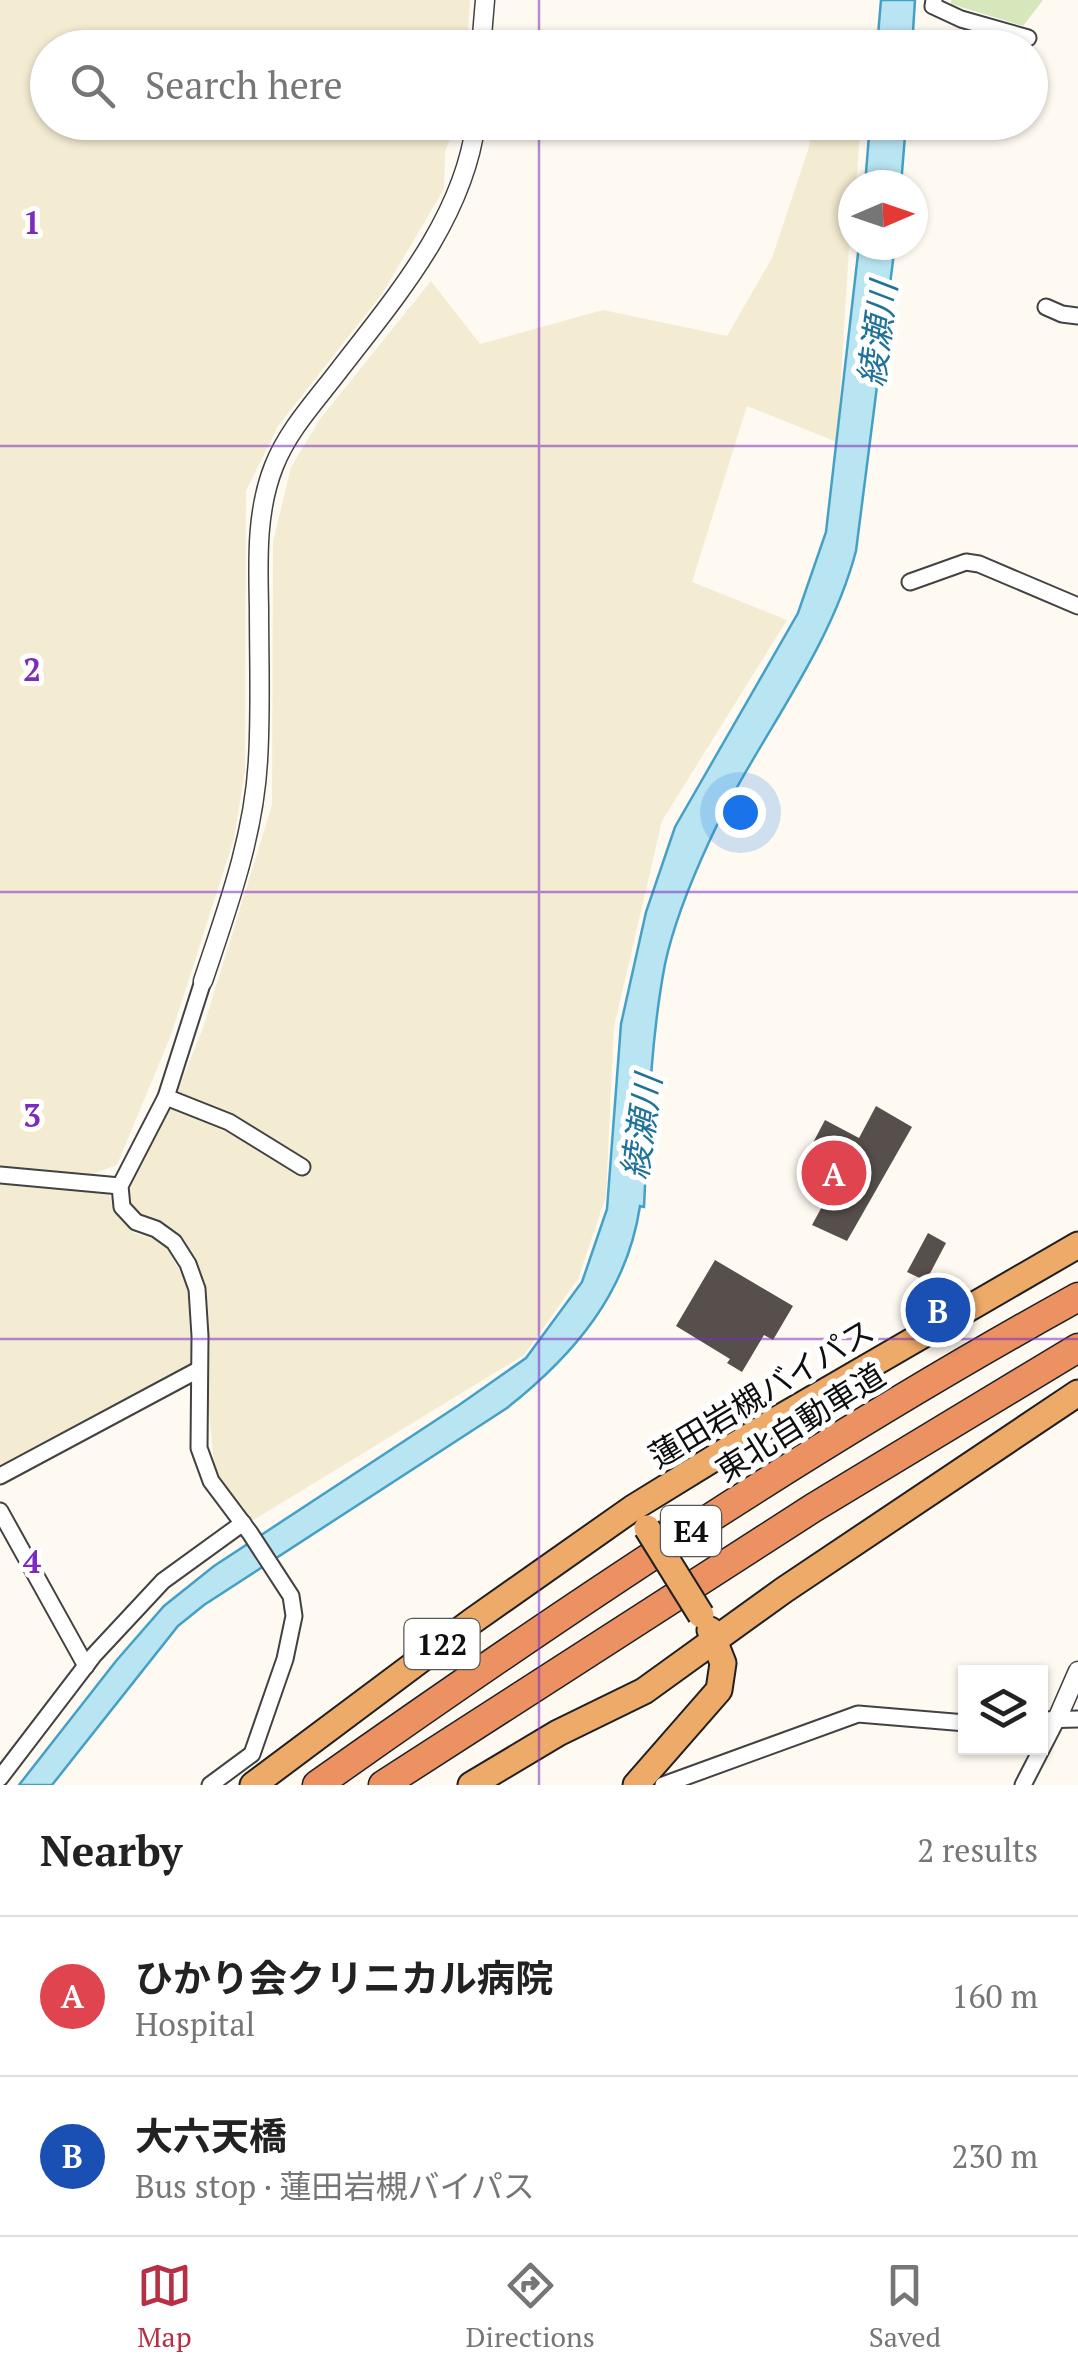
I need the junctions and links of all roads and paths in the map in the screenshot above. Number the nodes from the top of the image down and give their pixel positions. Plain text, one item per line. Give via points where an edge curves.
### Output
1 (484, 0) edge
2 (934, 0) edge
3 (482, 30) edge
4 (1000, 30) edge
5 (471, 140) edge
6 (1046, 307) dead end
7 (1078, 316) edge
8 (910, 582) dead end
9 (1078, 606) edge
10 (203, 981) joint
11 (166, 1097) junction
12 (302, 1167) dead end
13 (0, 1175) edge
14 (120, 1186) junction
15 (1078, 1245) edge
16 (1078, 1297) edge
17 (1078, 1348) edge
18 (198, 1370) junction
19 (1078, 1393) edge
20 (0, 1476) edge
21 (0, 1510) edge
22 (640, 1518) junction
23 (246, 1528) junction
24 (715, 1639) junction
25 (86, 1666) junction
26 (1078, 1671) edge
27 (1049, 1719) edge
28 (1078, 1719) edge
29 (958, 1722) edge
30 (0, 1778) edge
31 (210, 1785) edge
32 (253, 1785) edge
33 (317, 1785) edge
34 (383, 1785) edge
35 (472, 1785) edge
36 (636, 1785) edge
37 (663, 1785) edge
38 (1023, 1785) edge

1 - 3 street
2 - 4 street via 933,6
5 - 10 street via 460,184 423,259 292,430 274,465 260,529 254,806
6 - 7 street
8 - 9 street via 966,562
10 - 11 street
11 - 12 street via 241,1128
11 - 14 street
13 - 14 street
14 - 18 street via 122,1207 174,1242 188,1264 197,1290
15 - 22 highway, 蓮田岩槻バイパス / 122 via 776,1420
16 - 33 highway, 東北自動車道 / E4 via 640,1564
17 - 34 highway, E4 via 779,1529
18 - 20 street
18 - 23 street via 200,1448 210,1481
19 - 24 highway
21 - 25 street
22 - 24 highway, bridge
22 - 32 highway, 蓮田岩槻バイパス / 122 via 471,1622
23 - 25 street via 163,1581
23 - 31 street via 291,1596 294,1616 252,1754
24 - 35 highway via 644,1691
24 - 36 highway via 723,1677 718,1690
25 - 30 street
26 - 27 street
27 - 28 street
27 - 38 street
29 - 37 street via 858,1714

